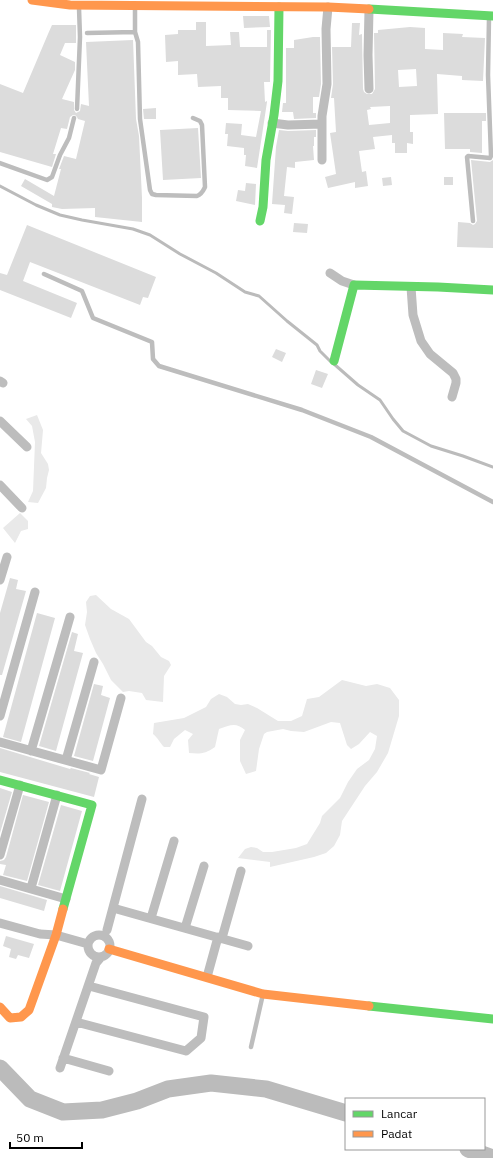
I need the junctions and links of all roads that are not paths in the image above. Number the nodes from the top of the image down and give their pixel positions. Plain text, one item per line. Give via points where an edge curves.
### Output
1 (32, 0) edge
2 (73, 3) edge
3 (114, 3) edge
4 (316, 4) edge
5 (135, 6) junction
6 (279, 7) junction
7 (328, 7) junction
8 (369, 10) junction
9 (490, 17) edge
10 (135, 29) junction
11 (87, 33) dead end
12 (369, 89) dead end
13 (77, 109) dead end
14 (74, 118) dead end
15 (192, 118) dead end
16 (272, 123) junction
17 (322, 124) junction
18 (322, 160) dead end
19 (0, 163) edge
20 (260, 221) dead end
21 (473, 221) dead end
22 (330, 273) dead end
23 (44, 274) dead end
24 (354, 285) junction
25 (411, 287) junction
26 (493, 290) edge
27 (334, 361) dead end
28 (452, 397) dead end
29 (0, 421) edge
30 (27, 447) dead end
31 (0, 485) edge
32 (493, 502) edge
33 (22, 508) dead end
34 (7, 557) dead end
35 (0, 580) edge
36 (35, 592) dead end
37 (70, 617) dead end
38 (94, 662) dead end
39 (121, 698) dead end
40 (0, 716) edge
41 (0, 742) edge
42 (31, 750) junction
43 (66, 760) junction
44 (0, 780) edge
45 (20, 785) junction
46 (56, 795) junction
47 (142, 799) dead end
48 (174, 842) dead end
49 (0, 855) edge
50 (204, 866) dead end
51 (240, 871) dead end
52 (0, 880) edge
53 (30, 888) junction
54 (66, 899) junction
55 (113, 908) junction
56 (151, 918) junction
57 (0, 923) edge
58 (186, 928) junction
59 (107, 930) dead end
60 (56, 934) junction
61 (220, 938) junction
62 (88, 944) junction
63 (248, 946) dead end
64 (109, 950) junction
65 (102, 957) junction
66 (207, 977) junction
67 (89, 986) junction
68 (263, 994) junction
69 (0, 1007) edge
70 (493, 1019) edge
71 (76, 1022) junction
72 (251, 1047) dead end
73 (64, 1058) junction
74 (60, 1068) dead end
75 (109, 1071) dead end

1 - 2 main road
2 - 3 main road
2 - 13 lane via 80,37
3 - 5 main road
4 - 6 main road
4 - 7 main road
5 - 6 main road
5 - 10 lane
6 - 16 main road via 278,81
7 - 8 main road
7 - 17 street via 327,84
8 - 9 main road
8 - 12 street
9 - 21 lane via 488,75 491,156 467,157
10 - 11 lane
10 - 15 lane via 138,42 140,119 152,194 197,196 203,191 202,125 200,121
14 - 19 lane via 69,138 50,179
16 - 17 street
16 - 20 main road
17 - 18 street
22 - 24 street
23 - 32 lane via 82,291 93,318 152,342 153,359 159,366 302,410 371,437
24 - 25 main road
24 - 27 main road
25 - 26 main road
25 - 28 street via 413,315 421,341 430,354 455,376
29 - 30 street
31 - 33 street
34 - 35 street
36 - 40 street
37 - 42 street
38 - 43 street
39 - 43 street via 101,770
41 - 42 street
42 - 43 street
44 - 45 main road
45 - 46 main road
45 - 49 street
46 - 53 street
46 - 54 main road via 92,805
47 - 55 street
48 - 56 street
50 - 58 street
51 - 61 street
52 - 53 street
53 - 54 street
54 - 60 main road
55 - 56 street
55 - 59 street
56 - 58 street
57 - 60 street via 40,934
58 - 61 street
60 - 62 street
60 - 69 main road via 29,1010 21,1017 10,1018
61 - 63 street
61 - 66 street
62 - 64 street via 93,937 102,936 108,941
62 - 65 street via 91,954
64 - 65 street
64 - 66 main road
65 - 67 street via 96,963
66 - 68 main road
67 - 71 street
67 - 71 street via 204,1017 201,1038 186,1051
68 - 70 main road
68 - 72 lane
71 - 73 street
73 - 74 street
73 - 75 street

